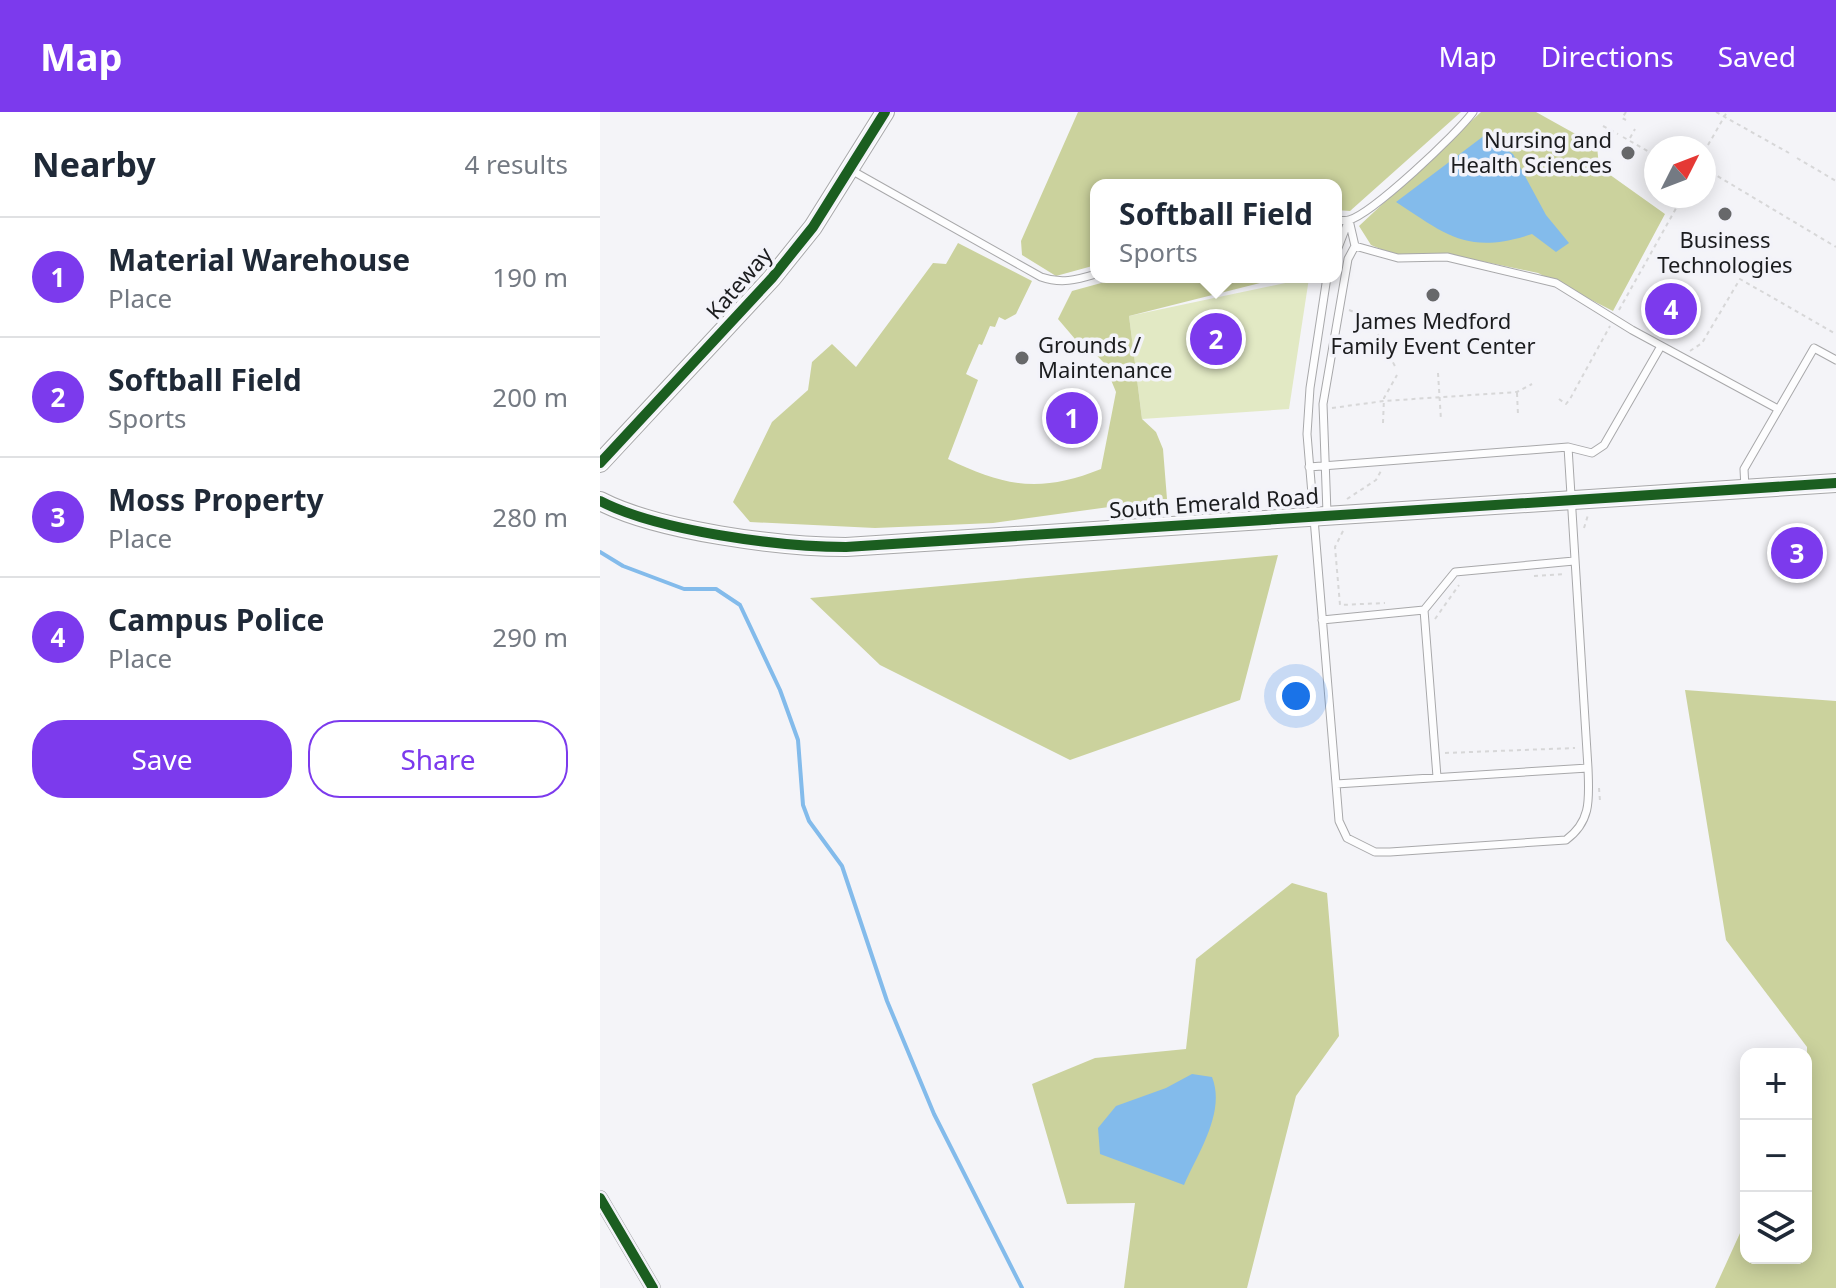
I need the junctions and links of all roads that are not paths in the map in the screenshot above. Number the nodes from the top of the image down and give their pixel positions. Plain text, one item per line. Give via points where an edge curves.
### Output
1 (885, 112) edge
2 (1473, 112) edge
3 (851, 170) junction
4 (1342, 220) edge
5 (1349, 220) junction
6 (1342, 238) edge
7 (1355, 246) junction
8 (1090, 276) edge
9 (1326, 283) edge
10 (1661, 346) junction
11 (1836, 360) edge
12 (1778, 409) junction
13 (1568, 447) junction
14 (600, 463) edge
15 (1309, 467) junction
16 (1323, 467) junction
17 (1836, 483) edge
18 (1745, 489) junction
19 (1572, 500) junction
20 (600, 501) edge
21 (1328, 516) junction
22 (1574, 561) junction
23 (1424, 610) junction
24 (1322, 620) junction
25 (1588, 768) junction
26 (1437, 777) junction
27 (1336, 784) junction
28 (600, 1198) edge
29 (653, 1288) edge

1 - 3 street, Kateway
2 - 5 lane via 1431,156
3 - 8 lane via 1041,277 1054,282
3 - 14 street, Kateway via 772,278
4 - 5 lane
5 - 6 lane
5 - 7 lane
7 - 10 lane via 1398,258 1447,257 1536,276
7 - 16 lane via 1348,259 1323,404
9 - 15 lane via 1310,388
10 - 12 lane
10 - 13 lane via 1604,445 1592,453
11 - 12 lane via 1814,348
12 - 18 lane via 1744,469
13 - 16 lane
13 - 19 lane
15 - 16 lane
15 - 21 lane
16 - 21 lane
17 - 18 street, South Emerald Road
18 - 19 street, South Emerald Road
19 - 21 street, South Emerald Road
19 - 22 lane
20 - 21 street, South Emerald Road via 726,535 820,547
21 - 24 lane
22 - 23 lane via 1455,572
22 - 25 lane
23 - 24 lane
23 - 26 lane
24 - 27 lane
25 - 26 lane
25 - 27 lane via 1587,815 1566,840 1390,852 1375,852 1347,838 1339,821
26 - 27 lane
28 - 29 street

